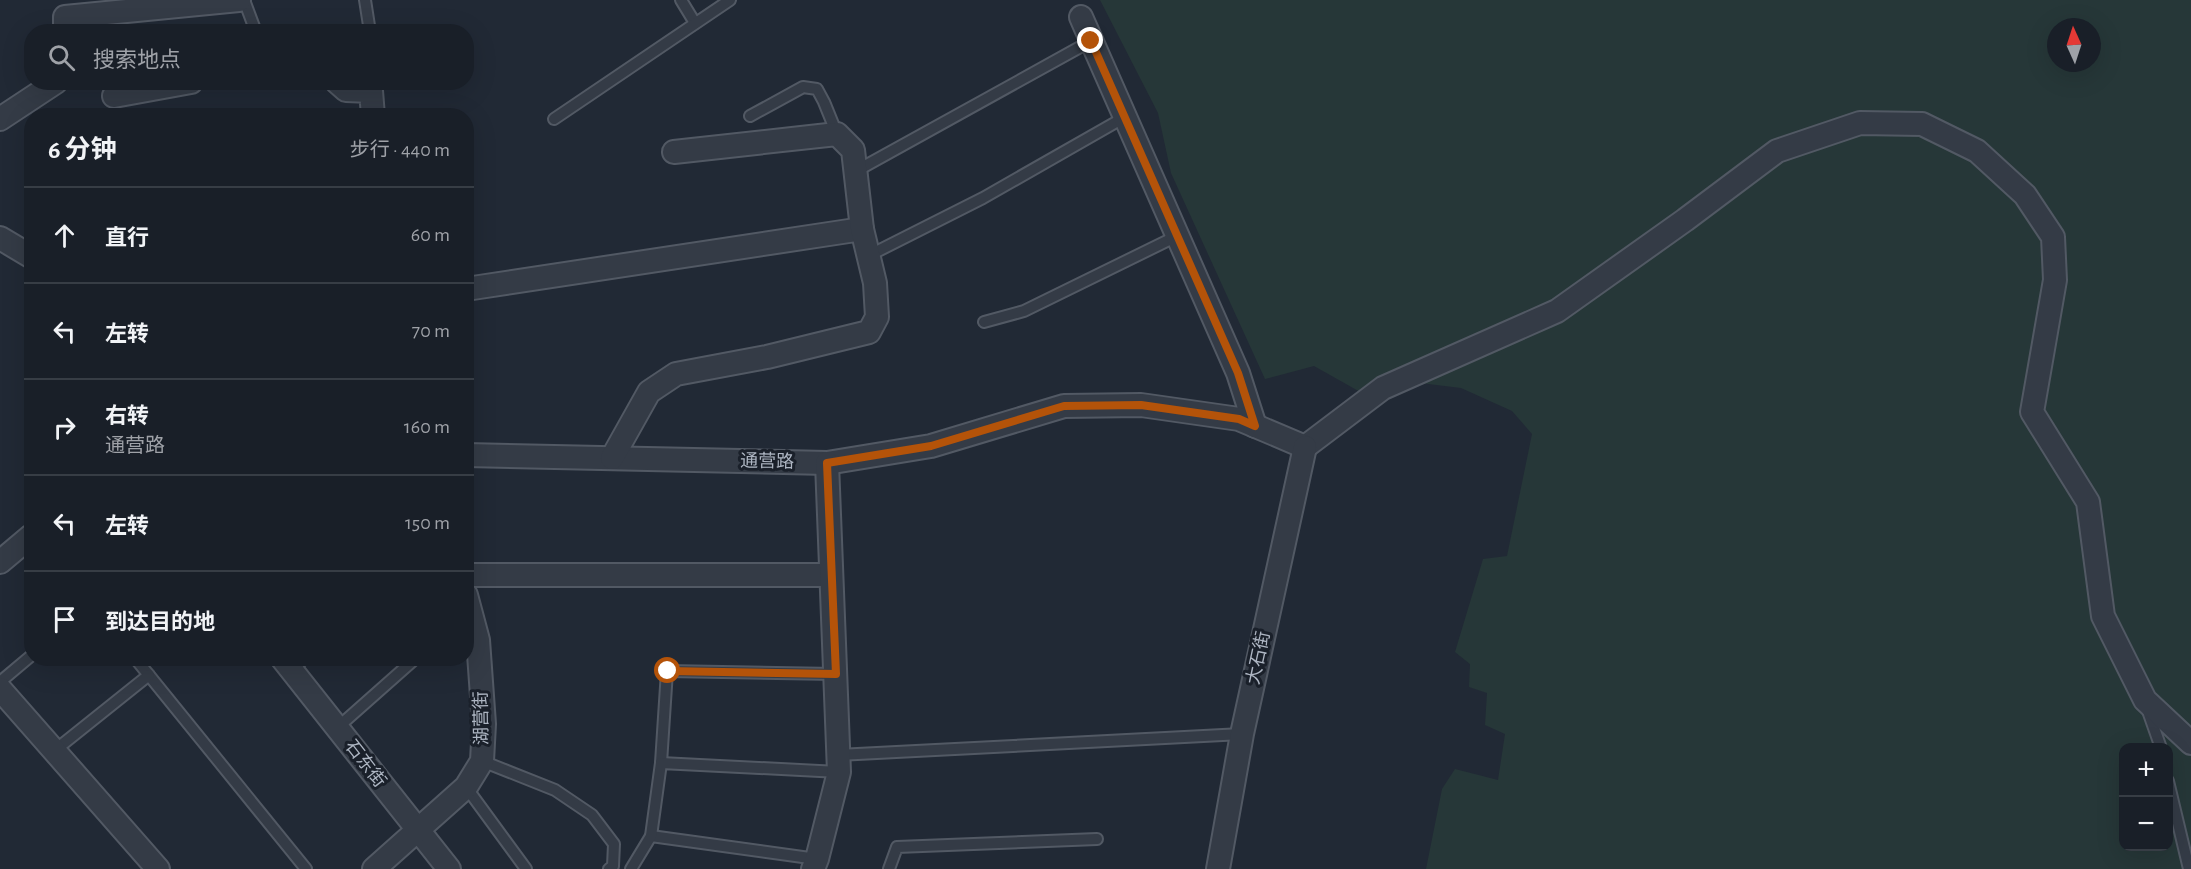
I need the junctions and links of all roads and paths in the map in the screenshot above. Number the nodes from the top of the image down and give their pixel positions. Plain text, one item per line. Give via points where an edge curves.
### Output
1 (239, 0) edge
2 (244, 0) edge
3 (365, 0) edge
4 (681, 0) edge
5 (730, 0) edge
6 (1081, 17) dead end
7 (65, 24) edge
8 (253, 24) edge
9 (369, 24) edge
10 (695, 24) junction
11 (1091, 41) junction
12 (44, 90) edge
13 (147, 90) edge
14 (346, 90) edge
15 (114, 96) dead end
16 (372, 108) edge
17 (750, 116) dead end
18 (1125, 117) junction
19 (0, 119) edge
20 (554, 119) dead end
21 (837, 134) junction
22 (674, 152) dead end
23 (856, 171) junction
24 (862, 229) junction
25 (1178, 236) junction
26 (0, 238) edge
27 (24, 252) edge
28 (868, 256) junction
29 (474, 288) edge
30 (984, 322) dead end
31 (1255, 426) junction
32 (1305, 447) junction
33 (474, 454) edge
34 (612, 458) junction
35 (827, 463) junction
36 (24, 542) edge
37 (0, 562) edge
38 (474, 575) edge
39 (831, 575) junction
40 (474, 625) edge
41 (24, 662) edge
42 (142, 666) edge
43 (296, 666) edge
44 (407, 666) edge
45 (836, 674) junction
46 (149, 675) junction
47 (0, 682) edge
48 (0, 689) edge
49 (2145, 700) junction
50 (337, 728) junction
51 (1242, 734) junction
52 (2160, 743) edge
53 (2191, 743) edge
54 (54, 751) junction
55 (482, 761) junction
56 (661, 763) junction
57 (839, 764) junction
58 (466, 788) junction
59 (2173, 797) edge
60 (417, 831) junction
61 (651, 836) junction
62 (1097, 839) dead end
63 (815, 864) edge
64 (158, 869) edge
65 (306, 869) edge
66 (374, 869) edge
67 (449, 869) edge
68 (526, 869) edge
69 (609, 869) edge
70 (631, 869) edge
71 (889, 869) edge
72 (1218, 869) edge
73 (2189, 869) edge

1 - 7 street via 65,17
2 - 8 lane
3 - 9 lane
4 - 10 lane
5 - 10 lane
6 - 11 street
10 - 20 lane
11 - 18 street
11 - 23 lane
12 - 19 street
13 - 15 street
14 - 16 street via 371,91
17 - 21 lane via 803,87 817,89
18 - 25 street
18 - 28 lane via 982,198
21 - 22 street
21 - 23 street via 853,150
23 - 24 street
24 - 28 street
24 - 29 street
25 - 30 lane via 1024,311
25 - 31 street via 1238,373
26 - 27 street
28 - 34 street via 877,317 869,332 676,374 649,393
31 - 32 street, 通营路
31 - 35 street, 通营路 via 1239,419 1141,405 1064,406 931,446
32 - 49 street via 1383,388 1557,311 1777,151 1860,123 1922,124 1977,151 2025,195 2054,237 2055,280 2032,412 2088,502 2103,615
32 - 51 street, 大石街
33 - 34 street, 通营路
34 - 35 street, 通营路
35 - 39 street
36 - 37 street
38 - 39 street
39 - 45 street
40 - 55 street, 湖营街 via 484,724
41 - 47 lane
42 - 46 lane
43 - 50 street, 石东街
44 - 50 lane
45 - 56 lane via 668,671
45 - 57 street
46 - 54 lane
46 - 65 lane
48 - 54 street
49 - 52 lane
49 - 53 street
50 - 60 street, 石东街
51 - 57 lane
51 - 72 street, 大石街
54 - 64 street
55 - 58 street, 湖营街
55 - 69 lane via 555,790 592,815 614,844 613,866
56 - 57 lane
56 - 61 lane
57 - 63 street
58 - 60 street, 湖营街
58 - 68 lane
59 - 73 lane
60 - 66 street, 湖营街
60 - 67 street, 石东街
61 - 63 lane
61 - 70 lane
62 - 71 lane via 897,847

